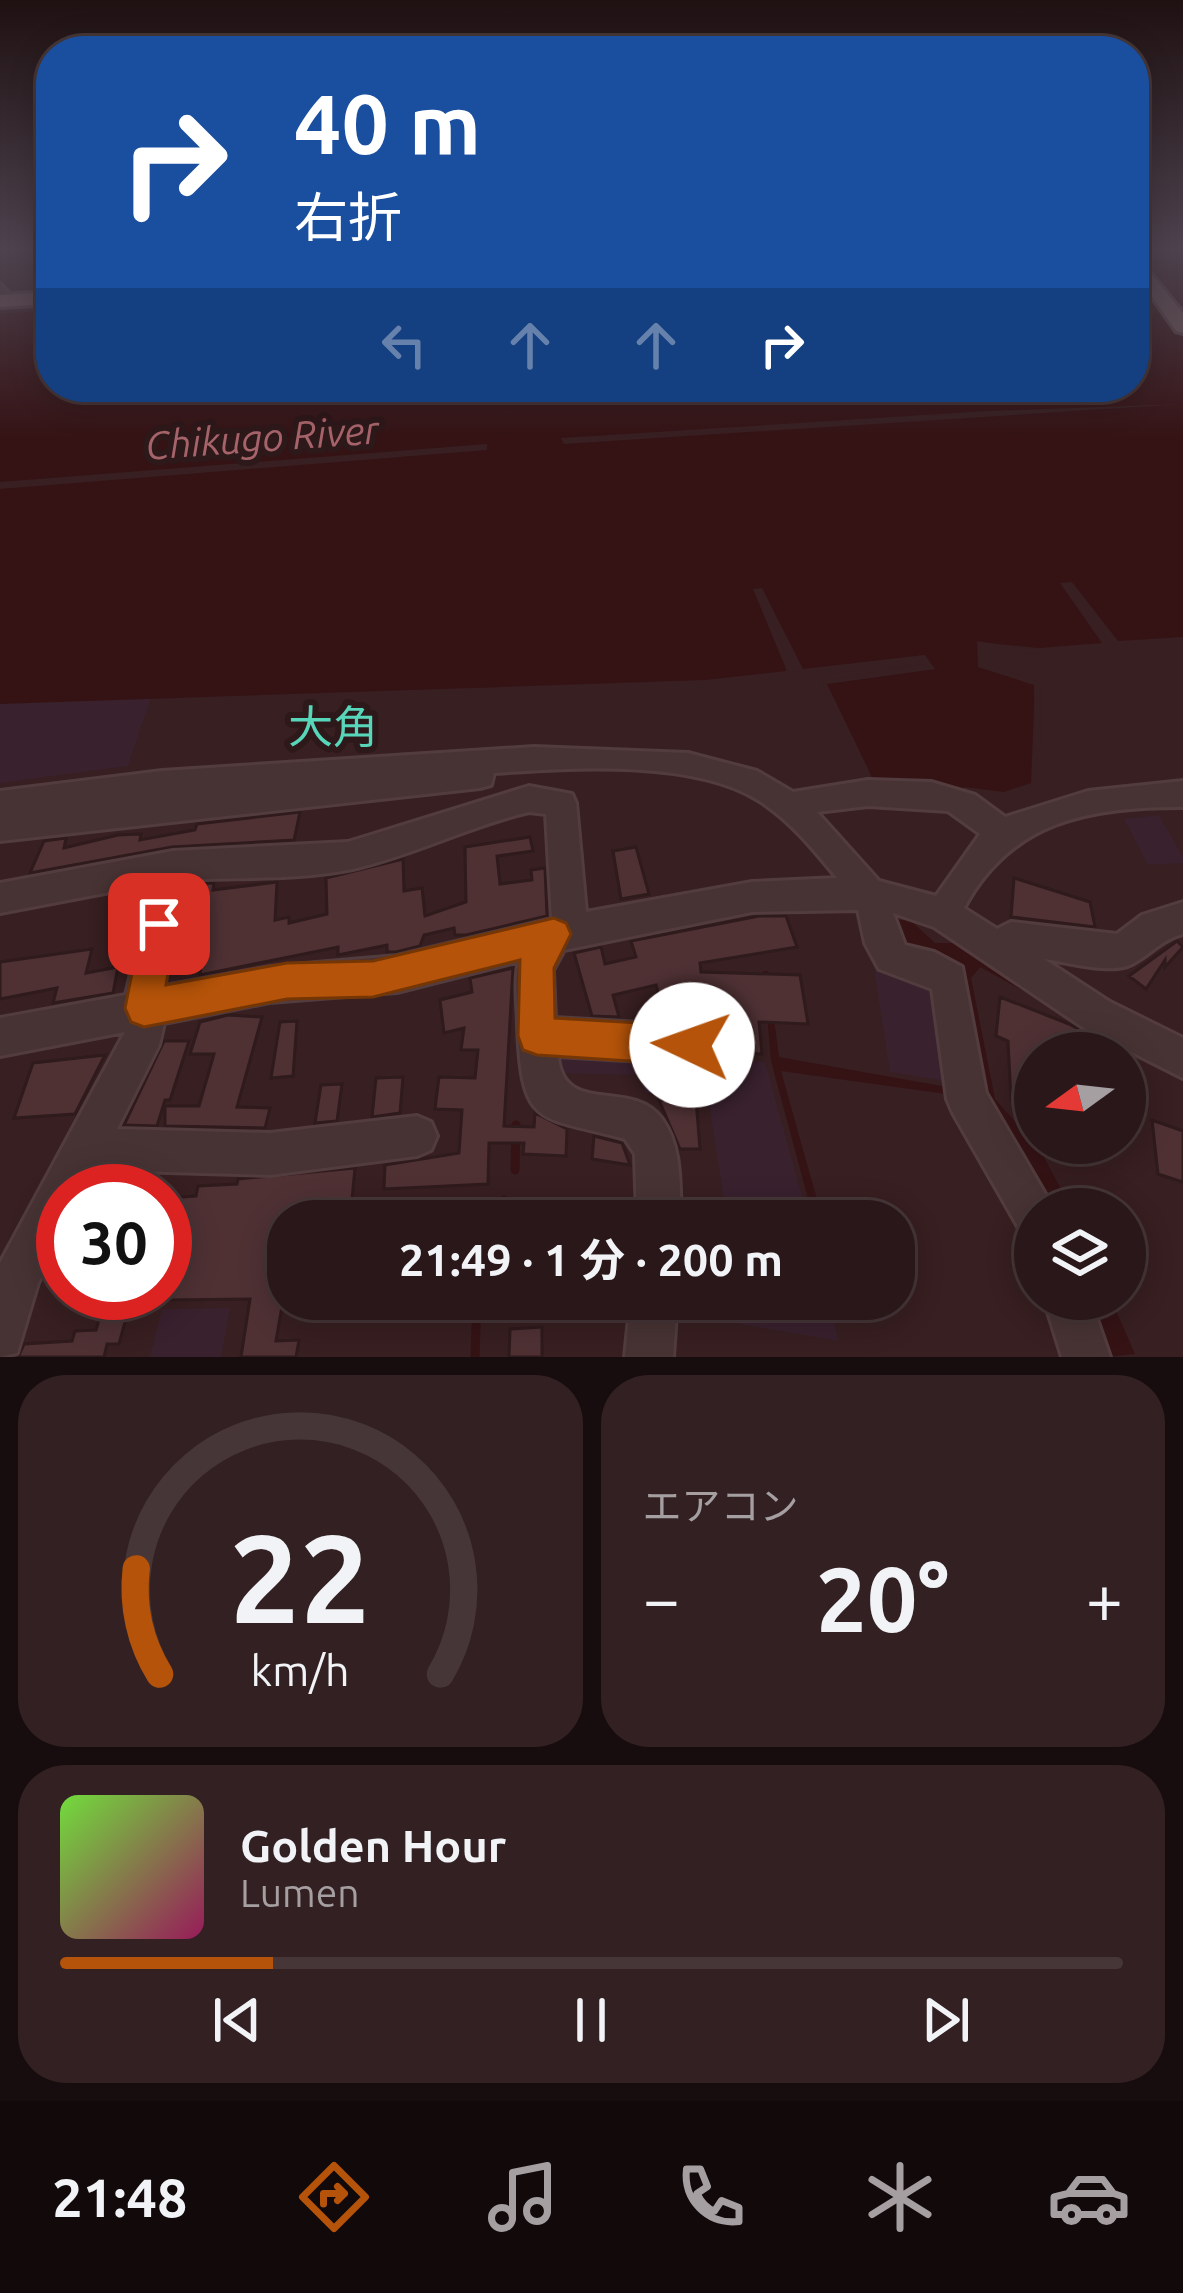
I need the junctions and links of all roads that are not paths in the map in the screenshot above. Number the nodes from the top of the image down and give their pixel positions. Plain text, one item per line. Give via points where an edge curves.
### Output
1 (534, 759) junction
2 (423, 786) junction
3 (1183, 794) edge
4 (0, 804) edge
5 (789, 806) junction
6 (0, 828) edge
7 (1001, 835) junction
8 (417, 838) junction
9 (173, 866) junction
10 (870, 894) junction
11 (0, 898) edge
12 (944, 914) junction
13 (1183, 918) edge
14 (562, 932) junction
15 (1002, 952) junction
16 (144, 1008) junction
17 (694, 1016) dead end
18 (537, 1036) junction
19 (0, 1037) edge
20 (1183, 1059) edge
21 (417, 1136) dead end
22 (81, 1149) junction
23 (1019, 1188) edge
24 (656, 1200) edge
25 (652, 1320) edge
26 (1073, 1320) edge
27 (0, 1336) edge
28 (649, 1357) edge
29 (1086, 1357) edge

1 - 2 street via 508,772
1 - 4 street via 162,783
1 - 5 street via 732,775
2 - 6 street
2 - 8 street
3 - 7 street via 1112,801
5 - 7 street via 810,798 941,796
5 - 10 street
7 - 12 street
8 - 9 street via 348,856
8 - 14 street via 489,808 529,799 561,803
9 - 11 street
9 - 16 street
10 - 12 street via 919,901
10 - 14 street via 757,898
10 - 23 street via 888,953 936,967 949,980 967,1099
12 - 15 street
13 - 15 street via 1154,926 1122,951 1030,938 1011,939
14 - 16 street via 373,979 287,981
14 - 18 street via 536,966
15 - 20 street
16 - 19 street
16 - 22 street via 139,1050
17 - 18 street via 692,1045
18 - 24 street via 549,1098 635,1120 648,1133
21 - 22 street via 270,1154
22 - 27 street via 16,1277
25 - 28 street
26 - 29 street

